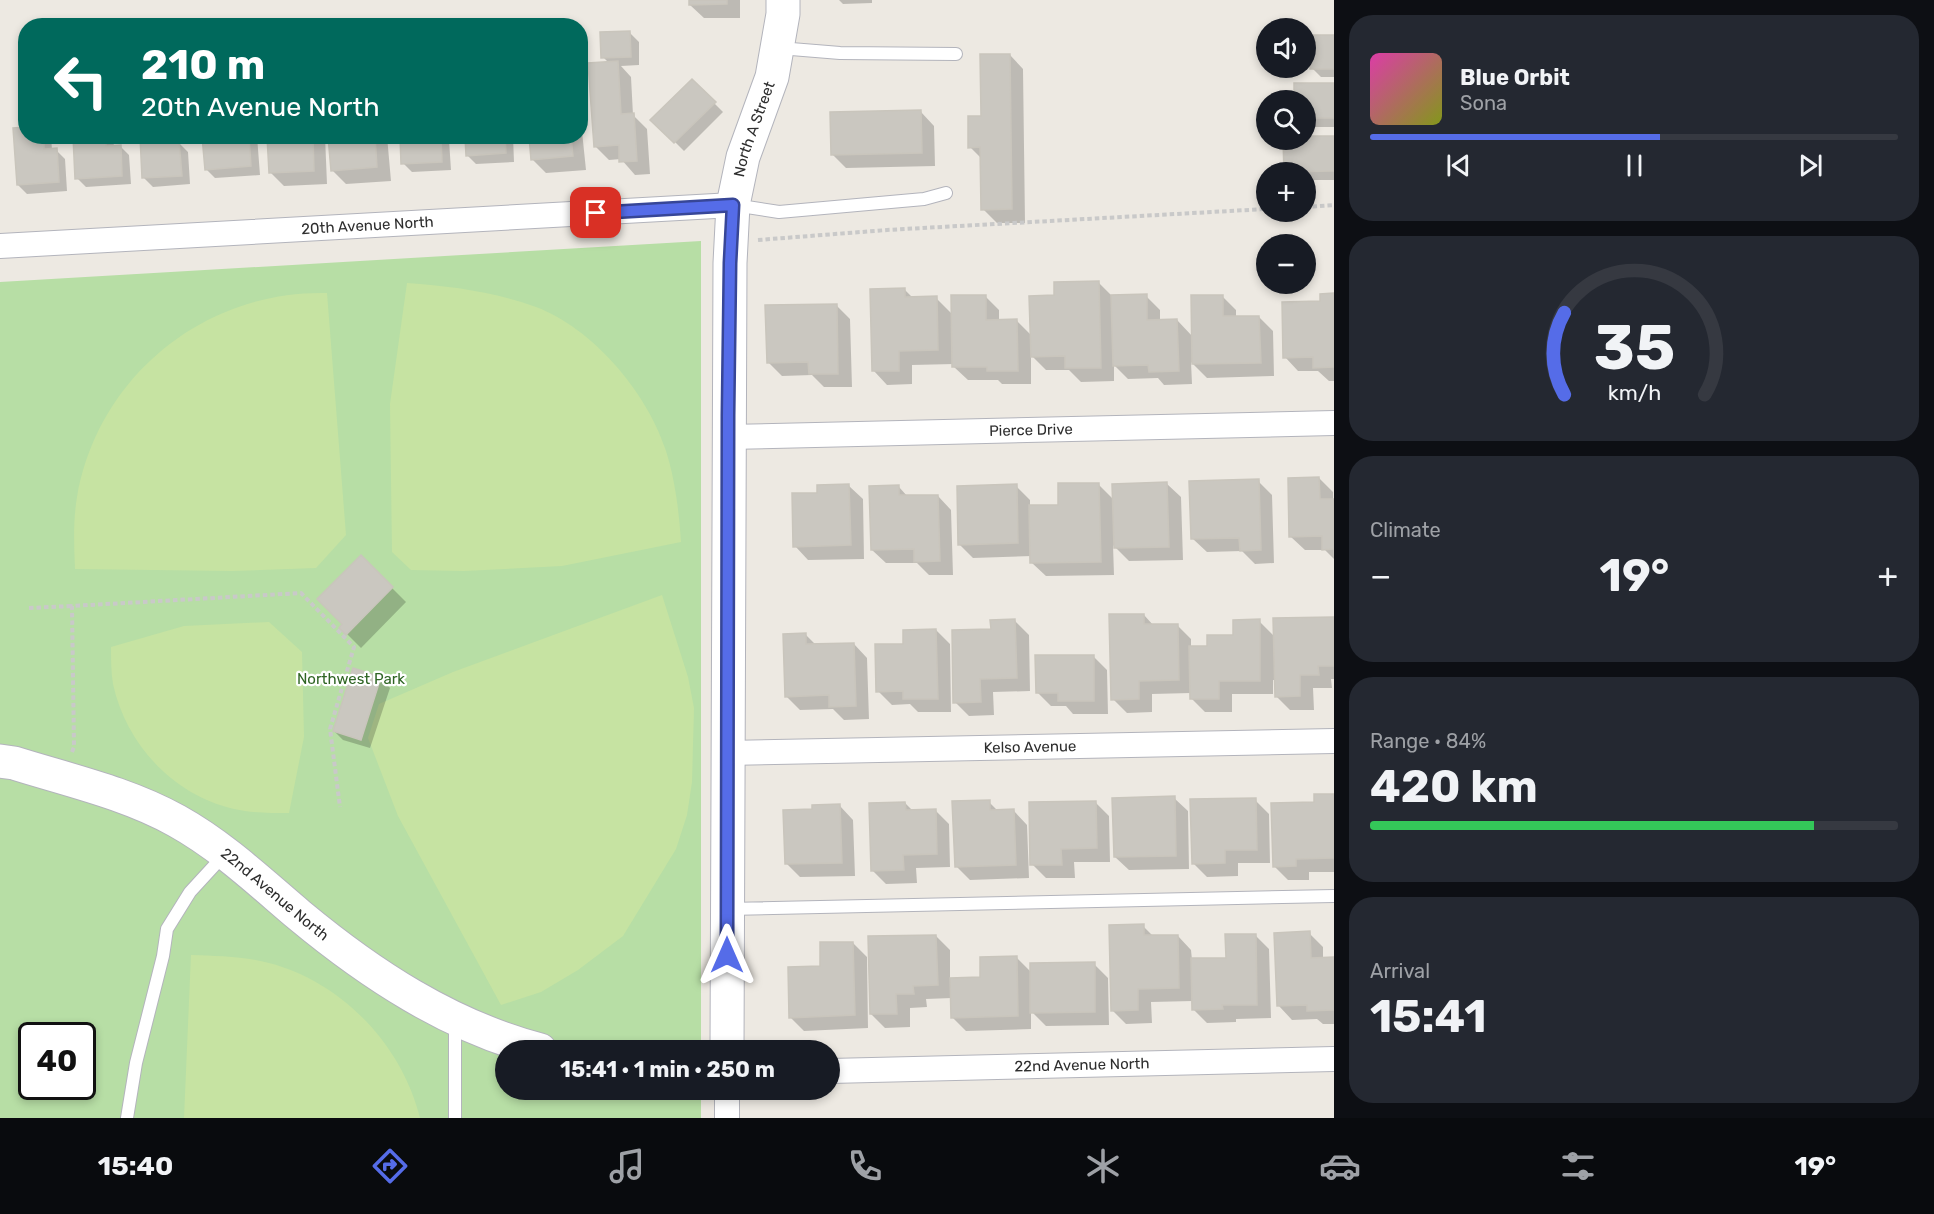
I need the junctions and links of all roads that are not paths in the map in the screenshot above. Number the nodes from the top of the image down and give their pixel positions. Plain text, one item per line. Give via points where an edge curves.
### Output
1 (783, 0) edge
2 (777, 48) junction
3 (956, 54) dead end
4 (946, 193) dead end
5 (733, 205) junction
6 (0, 246) edge
7 (1334, 423) edge
8 (728, 437) junction
9 (1334, 741) edge
10 (727, 753) junction
11 (0, 761) edge
12 (225, 854) junction
13 (1334, 896) edge
14 (727, 909) junction
15 (455, 1020) junction
16 (512, 1040) edge
17 (727, 1040) edge
18 (1334, 1059) edge
19 (840, 1071) edge
20 (727, 1100) edge
21 (126, 1118) edge
22 (455, 1118) edge
23 (727, 1118) edge

1 - 2 street, North A Street
2 - 3 lane
2 - 5 street, North A Street via 772,77 743,157
4 - 5 lane via 924,199 780,212
5 - 6 street, 20th Avenue North
5 - 8 street, North A Street
7 - 8 street, Pierce Drive
8 - 10 street, North A Street
9 - 10 street, Kelso Avenue
10 - 14 street, North A Street
11 - 12 street, 22nd Avenue North via 128,798 177,821
12 - 15 street, 22nd Avenue North via 358,959
12 - 21 lane via 190,892 167,929
13 - 14 lane
14 - 17 street, North A Street
15 - 16 street, 22nd Avenue North
15 - 22 lane
18 - 19 street, 22nd Avenue North
20 - 23 street

